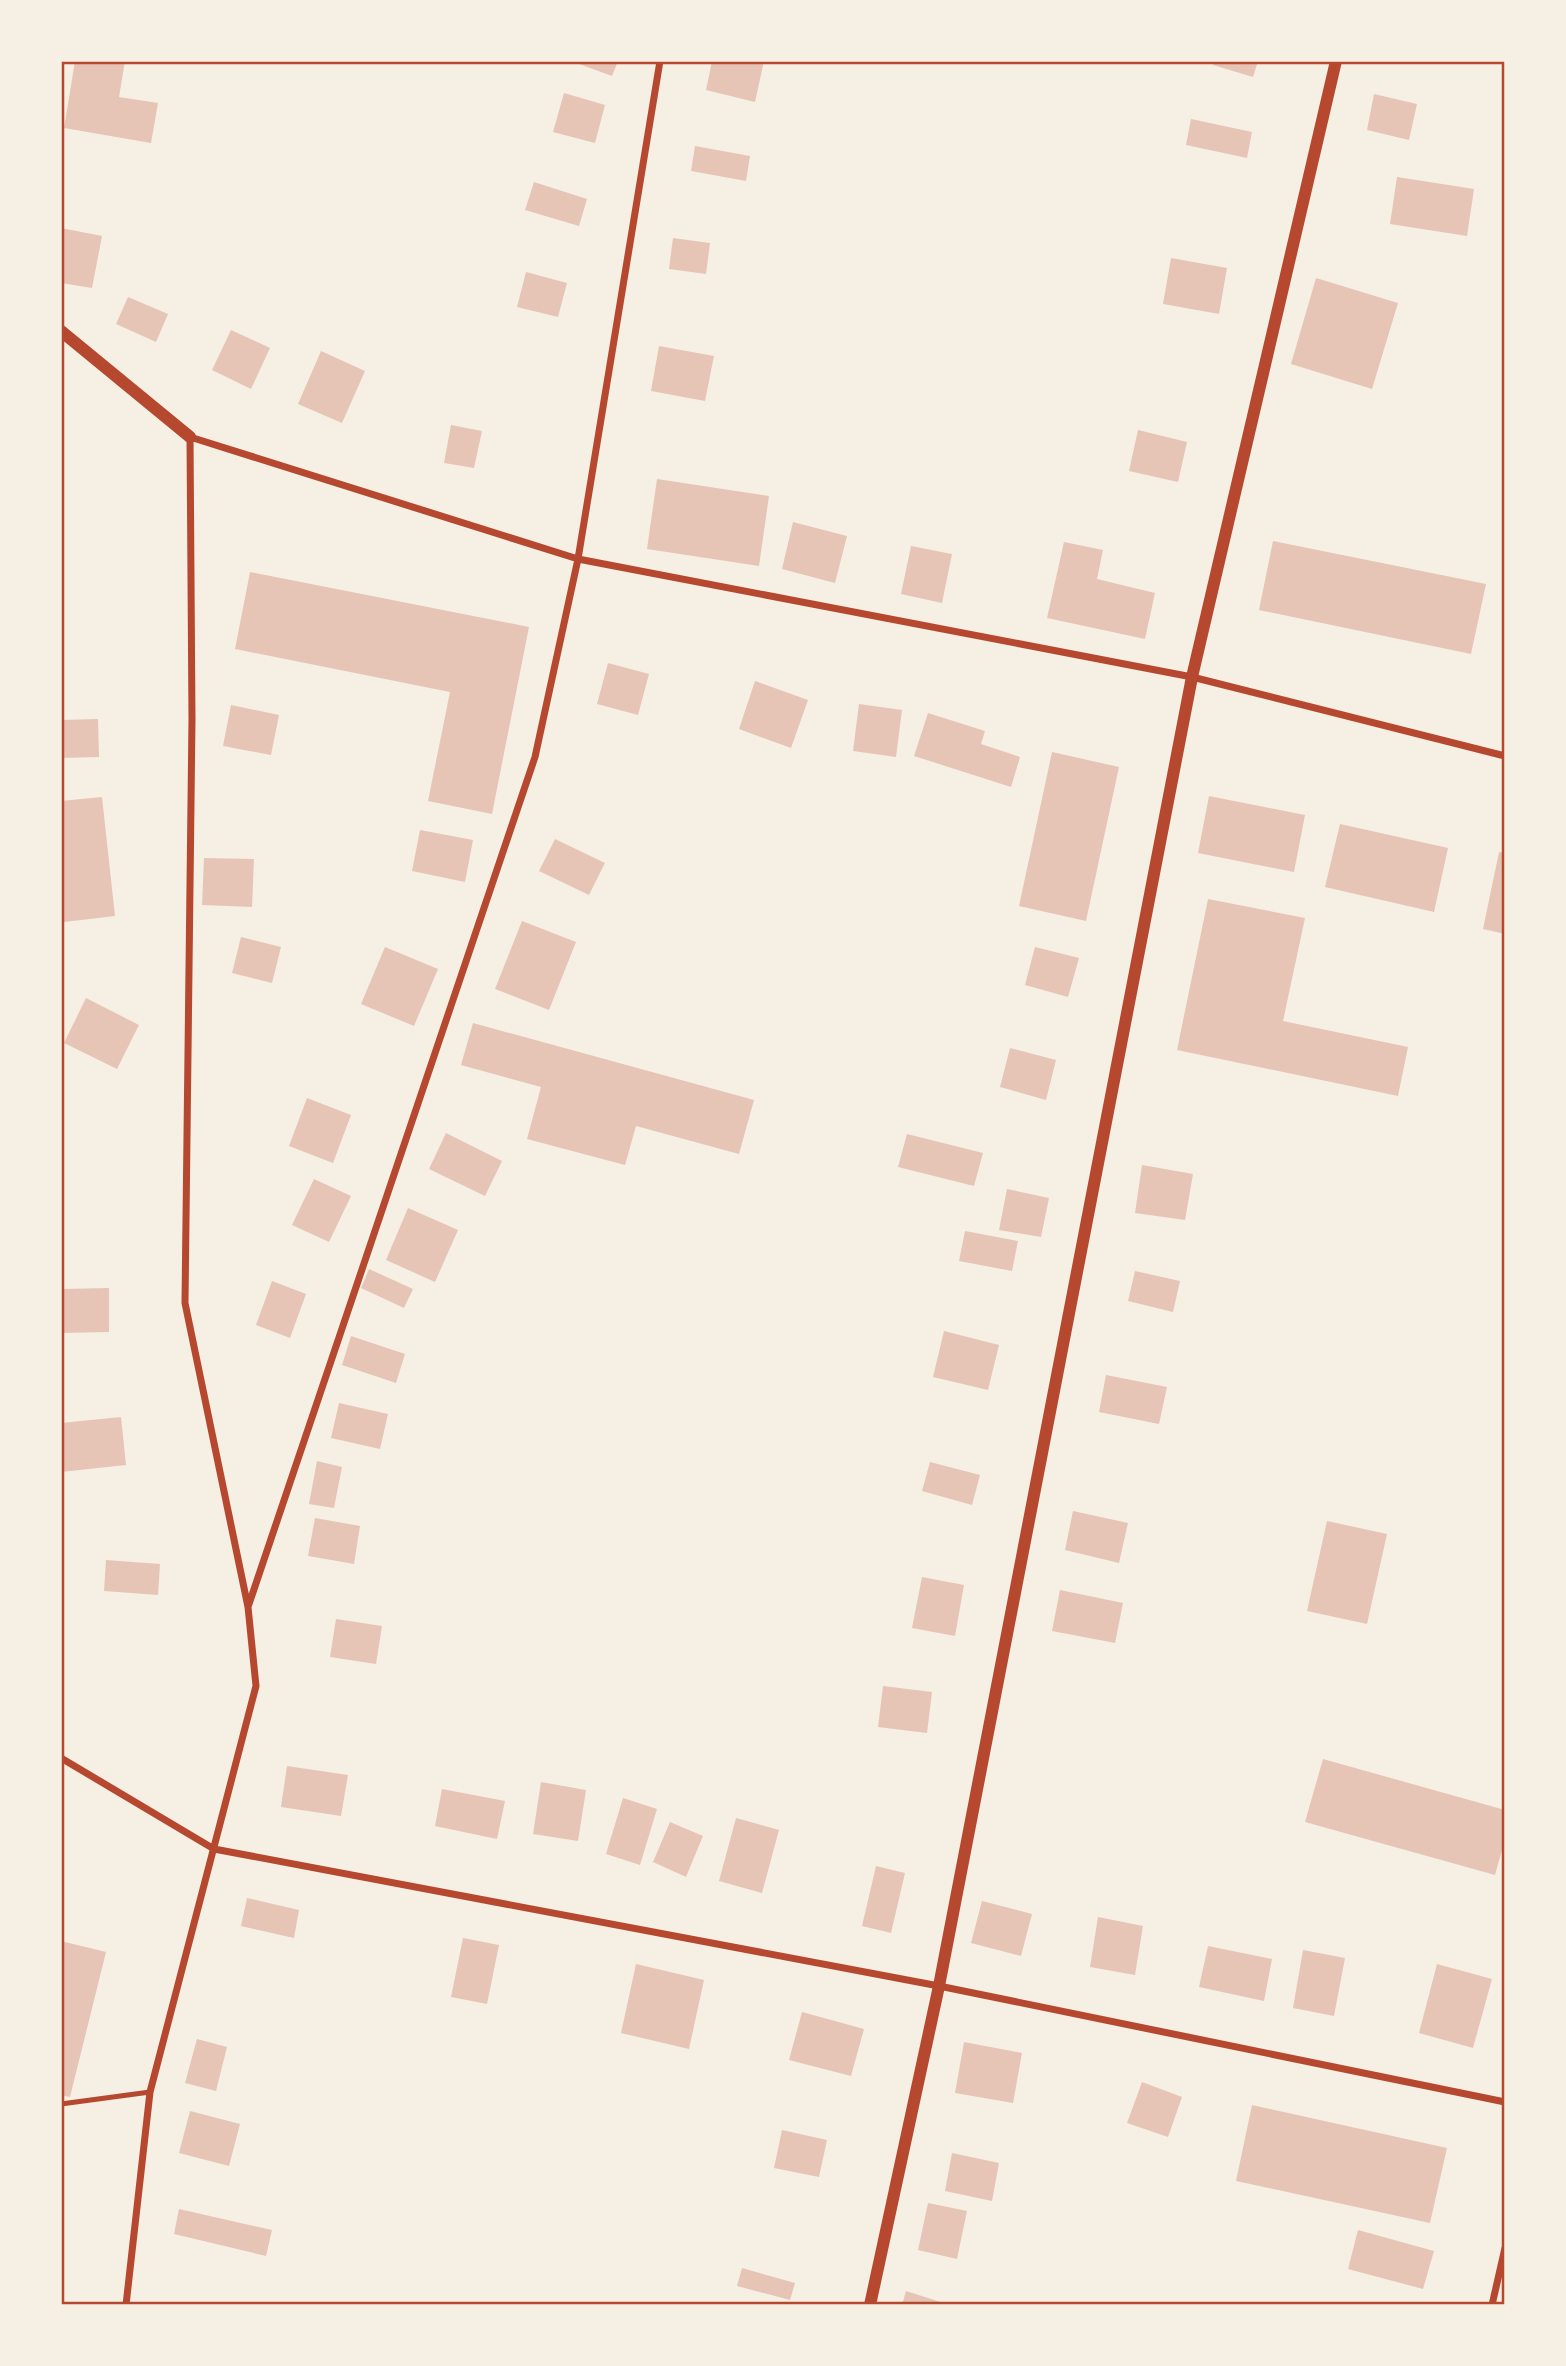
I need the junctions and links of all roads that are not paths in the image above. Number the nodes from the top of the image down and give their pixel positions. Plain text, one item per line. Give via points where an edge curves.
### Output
1 (660, 61) edge
2 (1336, 61) edge
3 (61, 331) edge
4 (190, 437) junction
5 (578, 559) junction
6 (1192, 677) junction
7 (1505, 756) edge
8 (248, 1607) junction
9 (61, 1758) edge
10 (214, 1849) junction
11 (939, 1986) junction
12 (150, 2092) junction
13 (1505, 2102) edge
14 (61, 2104) edge
15 (1505, 2248) edge
16 (126, 2305) edge
17 (870, 2305) edge
18 (1492, 2305) edge

1 - 5 street
2 - 6 street
3 - 4 street
4 - 5 street
4 - 8 street via 192,719 185,1303
5 - 6 street
5 - 8 street via 535,757
6 - 7 street
6 - 11 street
8 - 10 street via 256,1686
9 - 10 street
10 - 11 street
10 - 12 street
11 - 13 street
11 - 17 street
12 - 14 lane
12 - 16 street
15 - 18 street

